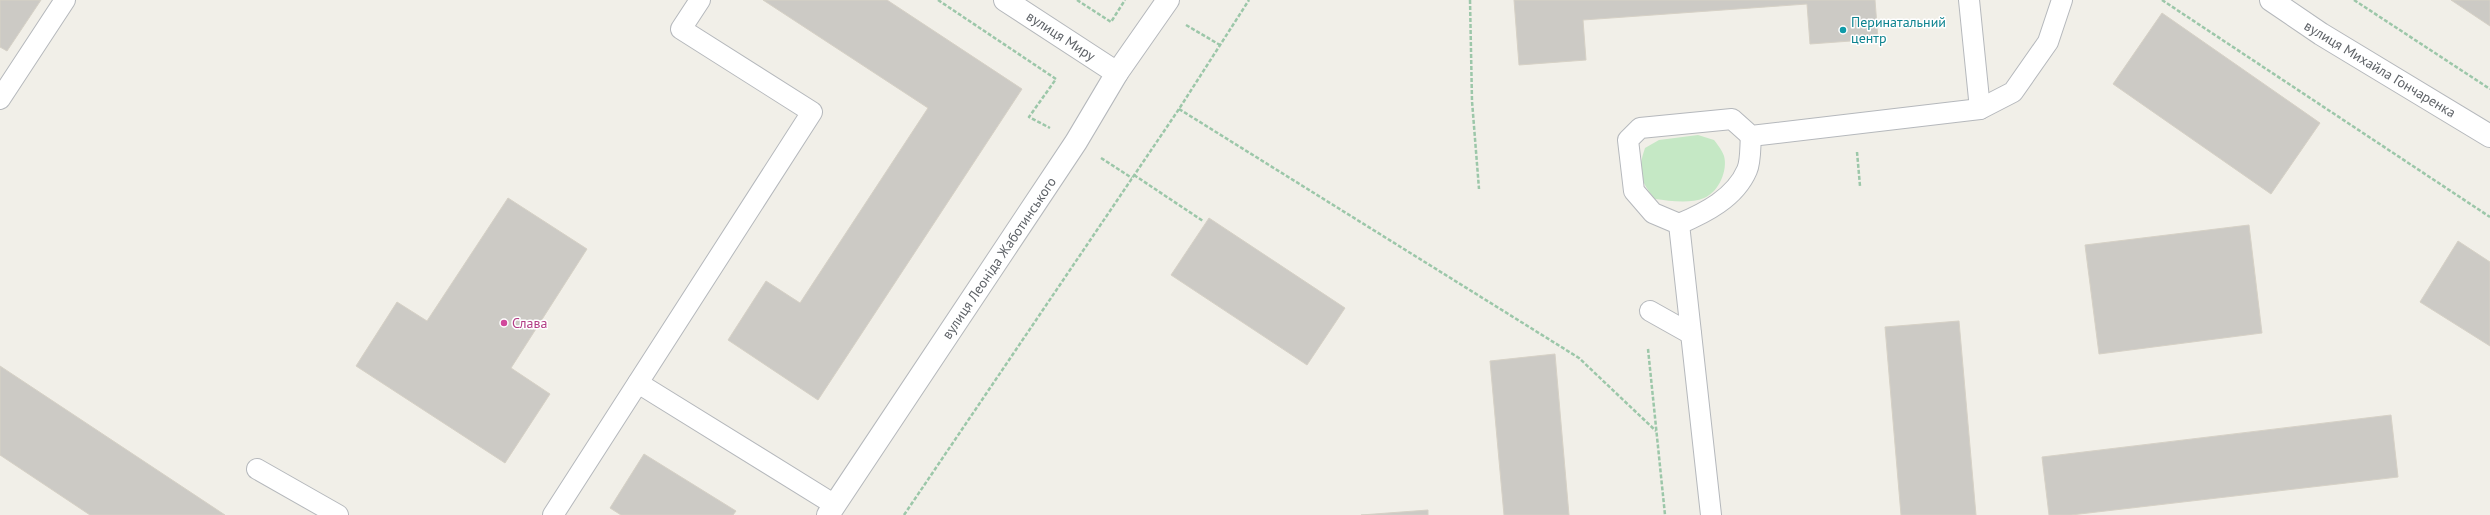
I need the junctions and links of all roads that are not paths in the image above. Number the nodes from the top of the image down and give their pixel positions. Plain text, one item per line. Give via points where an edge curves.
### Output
1 (64, 0) edge
2 (700, 0) edge
3 (1005, 0) edge
4 (1168, 0) edge
5 (1969, 0) edge
6 (2062, 0) edge
7 (2271, 0) edge
8 (1117, 73) junction
9 (0, 99) edge
10 (1980, 109) junction
11 (1752, 136) junction
12 (2490, 136) edge
13 (1679, 224) junction
14 (1650, 311) dead end
15 (1691, 334) junction
16 (638, 383) junction
17 (257, 469) dead end
18 (831, 510) edge
19 (338, 515) edge
20 (553, 515) edge
21 (1711, 515) edge

1 - 9 lane
2 - 16 lane via 681,29 812,112
3 - 8 street, вулиця Миру
4 - 8 street, вулиця Леоніда Жаботинського
5 - 10 lane
6 - 10 lane via 2048,42 2012,92
7 - 12 street, вулиця Михайла Гончаренка via 2321,34
8 - 18 street, вулиця Леоніда Жаботинського via 1076,142
10 - 11 lane
11 - 13 lane via 1747,169 1734,190 1708,211
11 - 13 lane via 1732,119 1640,128 1628,140 1634,190 1653,213
13 - 15 lane
14 - 15 lane
15 - 21 lane
16 - 18 lane
16 - 20 lane
17 - 19 lane

